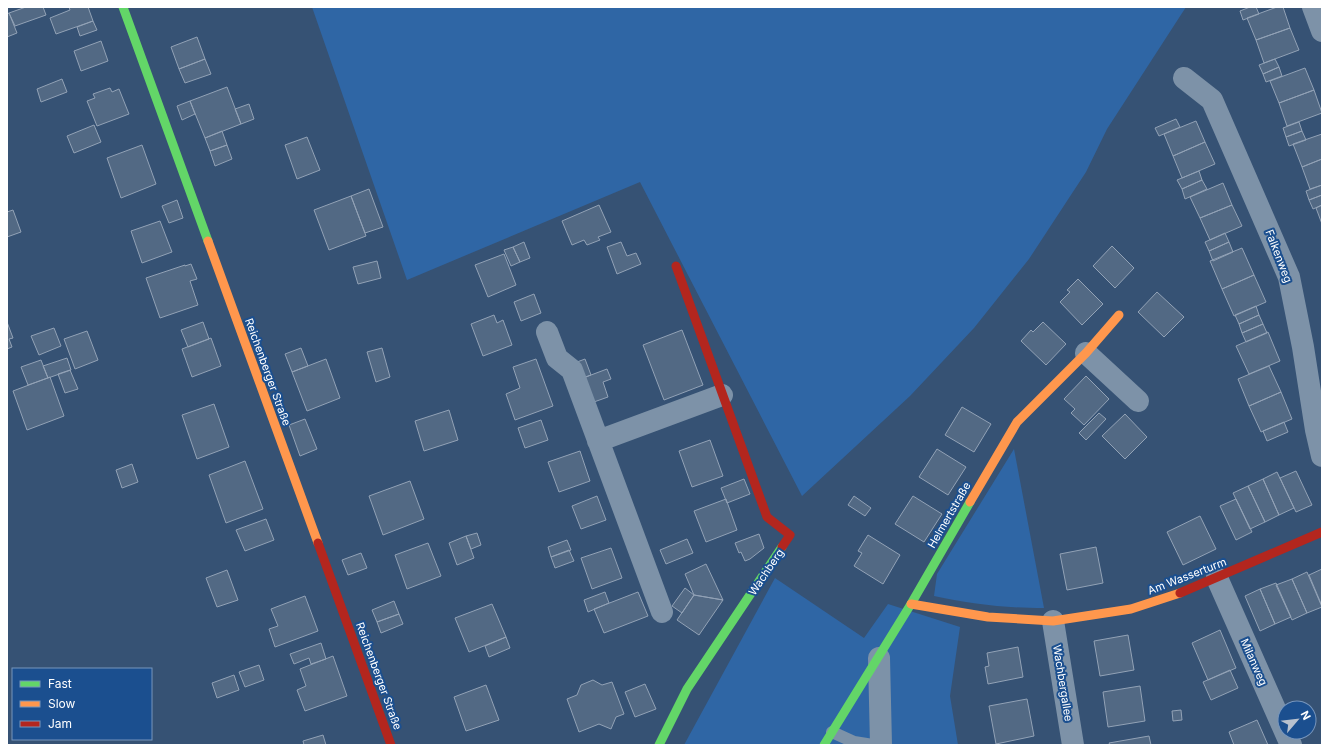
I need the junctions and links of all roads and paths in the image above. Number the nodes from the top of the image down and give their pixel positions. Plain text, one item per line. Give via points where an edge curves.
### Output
1 (123, 7) edge
2 (1313, 7) edge
3 (1322, 31) edge
4 (1184, 78) dead end
5 (676, 266) dead end
6 (1119, 315) dead end
7 (547, 332) dead end
8 (1086, 352) junction
9 (722, 395) junction
10 (1138, 401) dead end
11 (598, 440) junction
12 (1322, 456) edge
13 (1322, 532) edge
14 (1217, 578) junction
15 (911, 604) junction
16 (662, 612) dead end
17 (1053, 621) junction
18 (879, 658) junction
19 (832, 732) junction
20 (391, 745) edge
21 (659, 745) edge
22 (824, 745) edge
23 (873, 745) edge
24 (881, 745) edge
25 (1073, 745) edge
26 (1291, 745) edge

1 - 20 street, Reichenberger Straße
2 - 3 street
4 - 12 street, Falkenweg via 1212,100 1289,277
5 - 9 street, Wachberg
6 - 8 street, Helmertstraße
7 - 11 street via 557,358 572,370
8 - 10 street
8 - 15 street, Helmertstraße via 1017,422
9 - 11 street
9 - 21 street, Wachberg via 767,516 790,535 687,689
11 - 16 street
13 - 14 street, Am Wasserturm
14 - 17 street, Am Wasserturm via 1131,609
14 - 26 street, Milanweg
15 - 17 street, Am Wasserturm via 988,617
15 - 18 street, Helmertstraße
17 - 25 street, Wachbergallee
18 - 19 street, Helmertstraße
18 - 24 street
19 - 22 street, Helmertstraße
19 - 23 lane via 854,742

